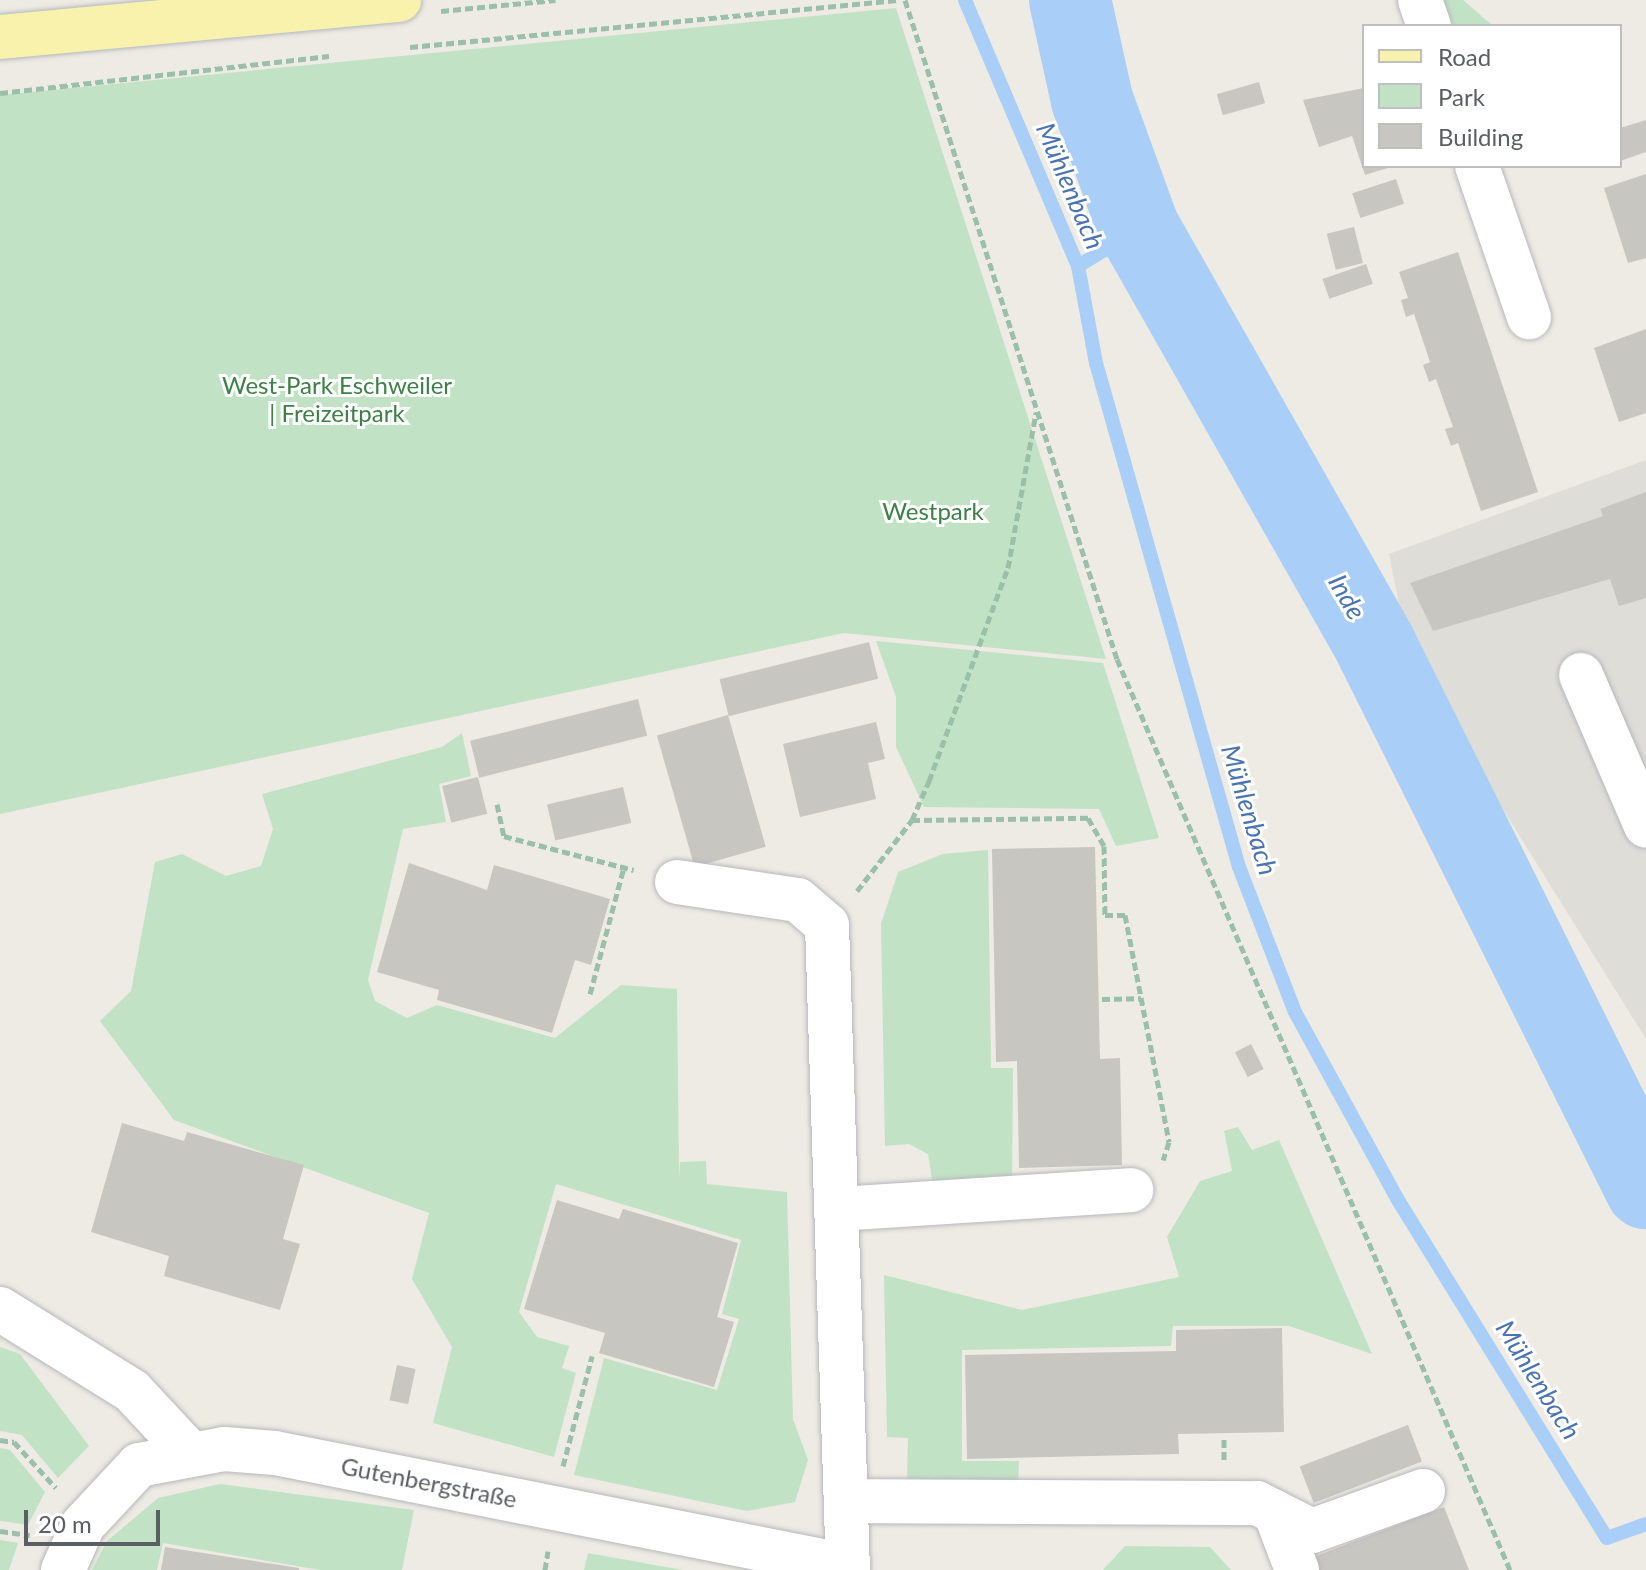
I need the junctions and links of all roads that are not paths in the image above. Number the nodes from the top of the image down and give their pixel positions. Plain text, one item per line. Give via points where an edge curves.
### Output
1 (399, 0) edge
2 (1420, 0) edge
3 (1428, 24) edge
4 (0, 37) edge
5 (1478, 168) edge
6 (1529, 317) dead end
7 (1581, 675) dead end
8 (1646, 826) edge
9 (677, 882) road end
10 (1131, 1190) road end
11 (839, 1209) junction
12 (0, 1309) edge
13 (187, 1450) junction
14 (1423, 1491) dead end
15 (846, 1501) junction
16 (1275, 1512) junction
17 (848, 1568) edge
18 (63, 1570) edge
19 (1297, 1570) edge

1 - 4 main road
2 - 3 street
5 - 6 street
7 - 8 street
9 - 11 street, Gutenbergstraße via 798,900 827,925
10 - 11 street
11 - 15 street, Gutenbergstraße
12 - 13 street via 132,1391
13 - 17 street, Gutenbergstraße via 275,1453
13 - 18 street, Gutenbergstraße via 139,1465 109,1490
14 - 16 street via 1312,1531
15 - 16 street via 1257,1503
15 - 17 street, Gutenbergstraße
16 - 19 street

